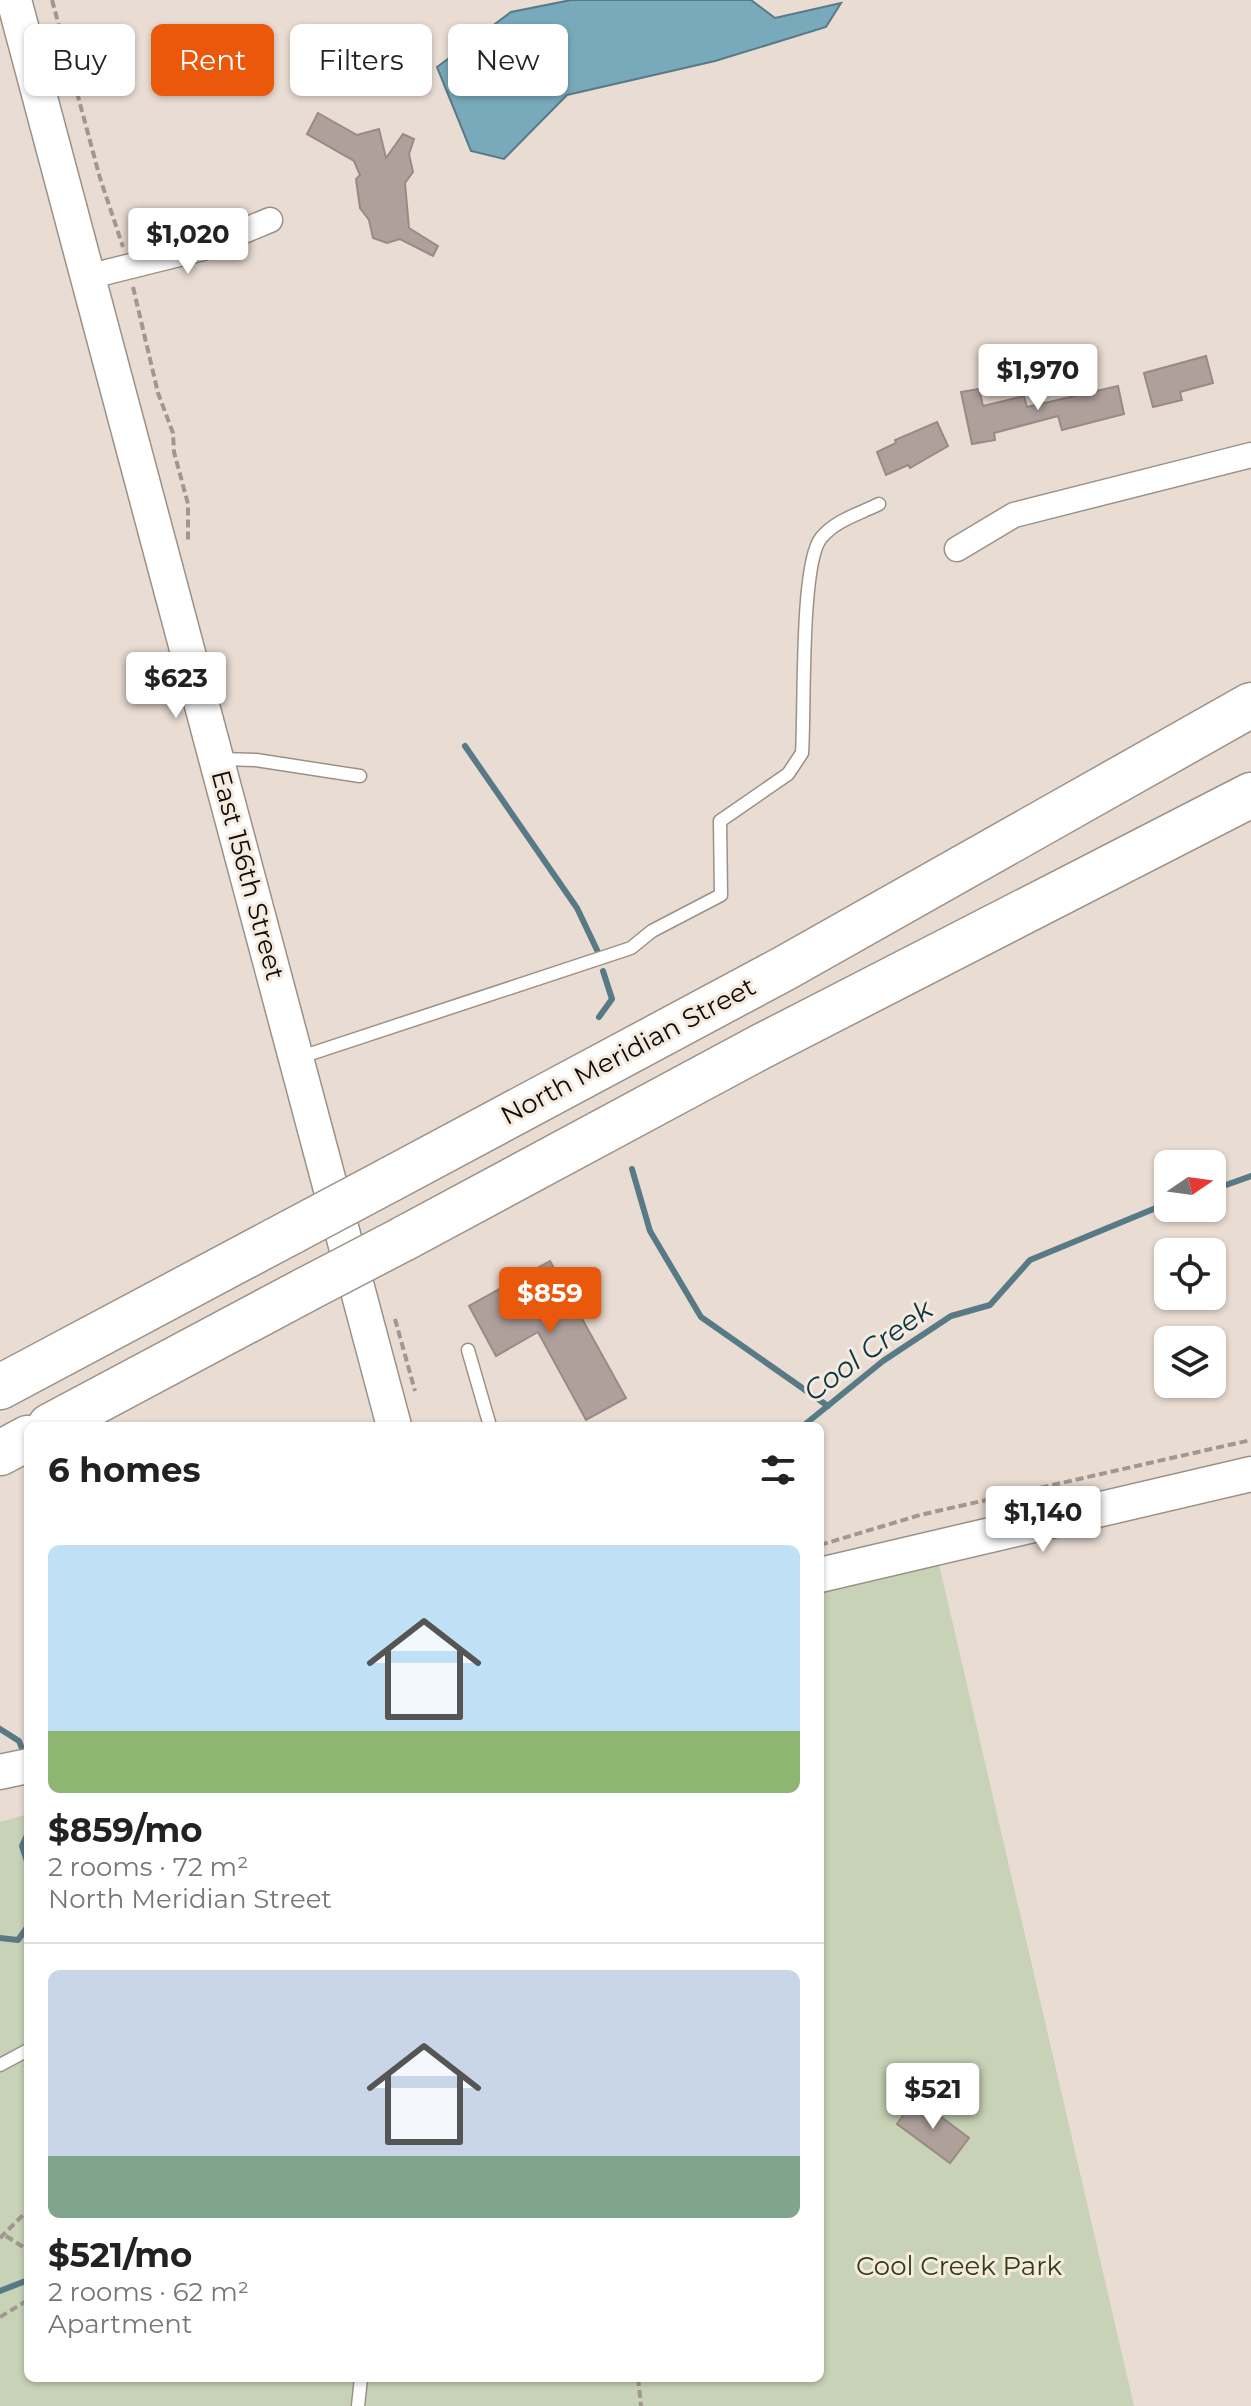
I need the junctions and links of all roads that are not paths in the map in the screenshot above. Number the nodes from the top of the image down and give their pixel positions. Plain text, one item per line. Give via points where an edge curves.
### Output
1 (14, 0) edge
2 (270, 220) dead end
3 (87, 277) junction
4 (1251, 455) edge
5 (879, 504) dead end
6 (957, 549) dead end
7 (1251, 683) edge
8 (1251, 705) edge
9 (217, 759) junction
10 (360, 776) dead end
11 (1239, 802) edge
12 (1036, 824) junction
13 (298, 1058) junction
14 (468, 1350) dead end
15 (0, 1387) edge
16 (58, 1422) edge
17 (393, 1422) edge
18 (489, 1422) edge
19 (24, 1440) edge
20 (0, 1453) edge
21 (1251, 1474) edge
22 (824, 1574) edge
23 (24, 2052) edge
24 (0, 2065) edge
25 (361, 2382) edge
26 (358, 2406) edge

1 - 3 street, East 156th Street
2 - 3 street via 203,248
3 - 9 street, East 156th Street
4 - 6 street via 1022,512
5 - 13 lane via 835,524 818,541 806,596 802,753 788,774 720,821 721,895 631,948
7 - 12 highway
8 - 12 highway, North Meridian Street
9 - 10 lane
9 - 13 street, East 156th Street
11 - 16 highway, bridge via 762,1046
12 - 15 highway, North Meridian Street, bridge via 797,961
13 - 17 street, East 156th Street
14 - 18 lane
19 - 20 highway
21 - 22 street
23 - 24 lane
25 - 26 lane

